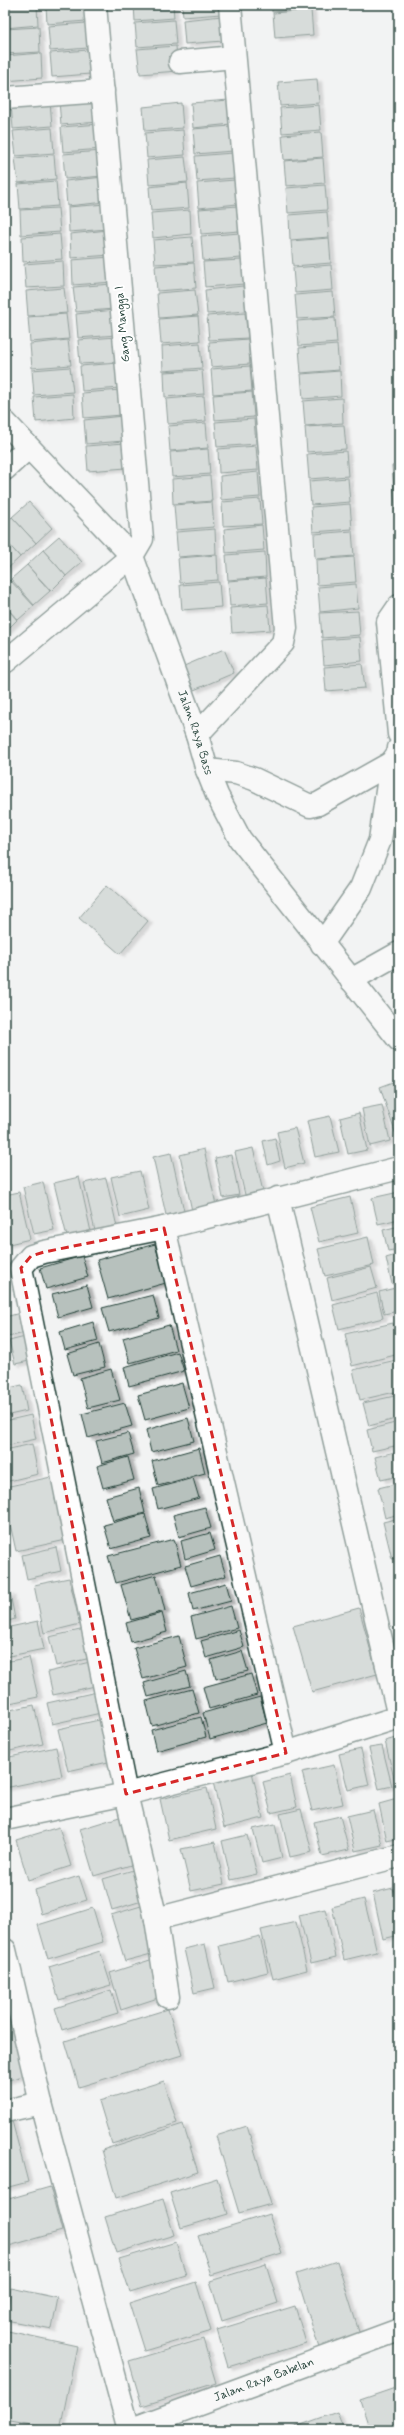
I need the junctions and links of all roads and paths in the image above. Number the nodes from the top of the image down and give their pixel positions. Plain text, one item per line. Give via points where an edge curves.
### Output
1 (96, 5) edge
2 (230, 5) edge
3 (234, 57) junction
4 (180, 62) dead end
5 (103, 91) junction
6 (5, 98) edge
7 (5, 422) edge
8 (28, 448) junction
9 (5, 469) edge
10 (132, 556) junction
11 (399, 606) edge
12 (5, 662) edge
13 (399, 734) edge
14 (197, 735) junction
15 (395, 755) edge
16 (207, 770) junction
17 (322, 944) junction
18 (399, 953) edge
19 (351, 980) junction
20 (399, 1040) edge
21 (399, 1168) edge
22 (278, 1198) junction
23 (164, 1228) junction
24 (13, 1269) edge
25 (399, 1717) edge
26 (286, 1753) junction
27 (126, 1794) junction
28 (5, 1819) edge
29 (399, 1856) edge
30 (156, 1919) junction
31 (5, 1952) edge
32 (168, 1997) dead end
33 (40, 2103) junction
34 (5, 2110) edge
35 (399, 2330) edge
36 (129, 2430) edge

1 - 5 street, Gang Mangga I
2 - 3 street
3 - 4 street
3 - 14 street via 286,628 283,643
5 - 6 street
5 - 10 street, Gang Mangga I via 141,532 140,544
7 - 8 street, Jalan Raya Bass
8 - 9 street
8 - 10 street, Jalan Raya Bass
10 - 12 street
10 - 14 street, Jalan Raya Bass
11 - 13 street via 388,622
14 - 16 street, Jalan Raya Bass
15 - 16 street via 318,804 310,806 254,779 236,773
15 - 17 street via 380,840 361,888
16 - 17 street, Jalan Raya Bass via 220,802 240,839
17 - 19 street, Jalan Raya Bass
18 - 19 street
19 - 20 street, Jalan Raya Bass
21 - 22 street
22 - 23 street
22 - 25 street
23 - 24 street via 44,1252 30,1256
23 - 26 street
24 - 27 street
25 - 26 street
26 - 27 street
27 - 28 street
27 - 30 street
29 - 30 street
30 - 32 street
31 - 33 street
33 - 34 street
33 - 36 street
35 - 36 street, Jalan Raya Babelan

